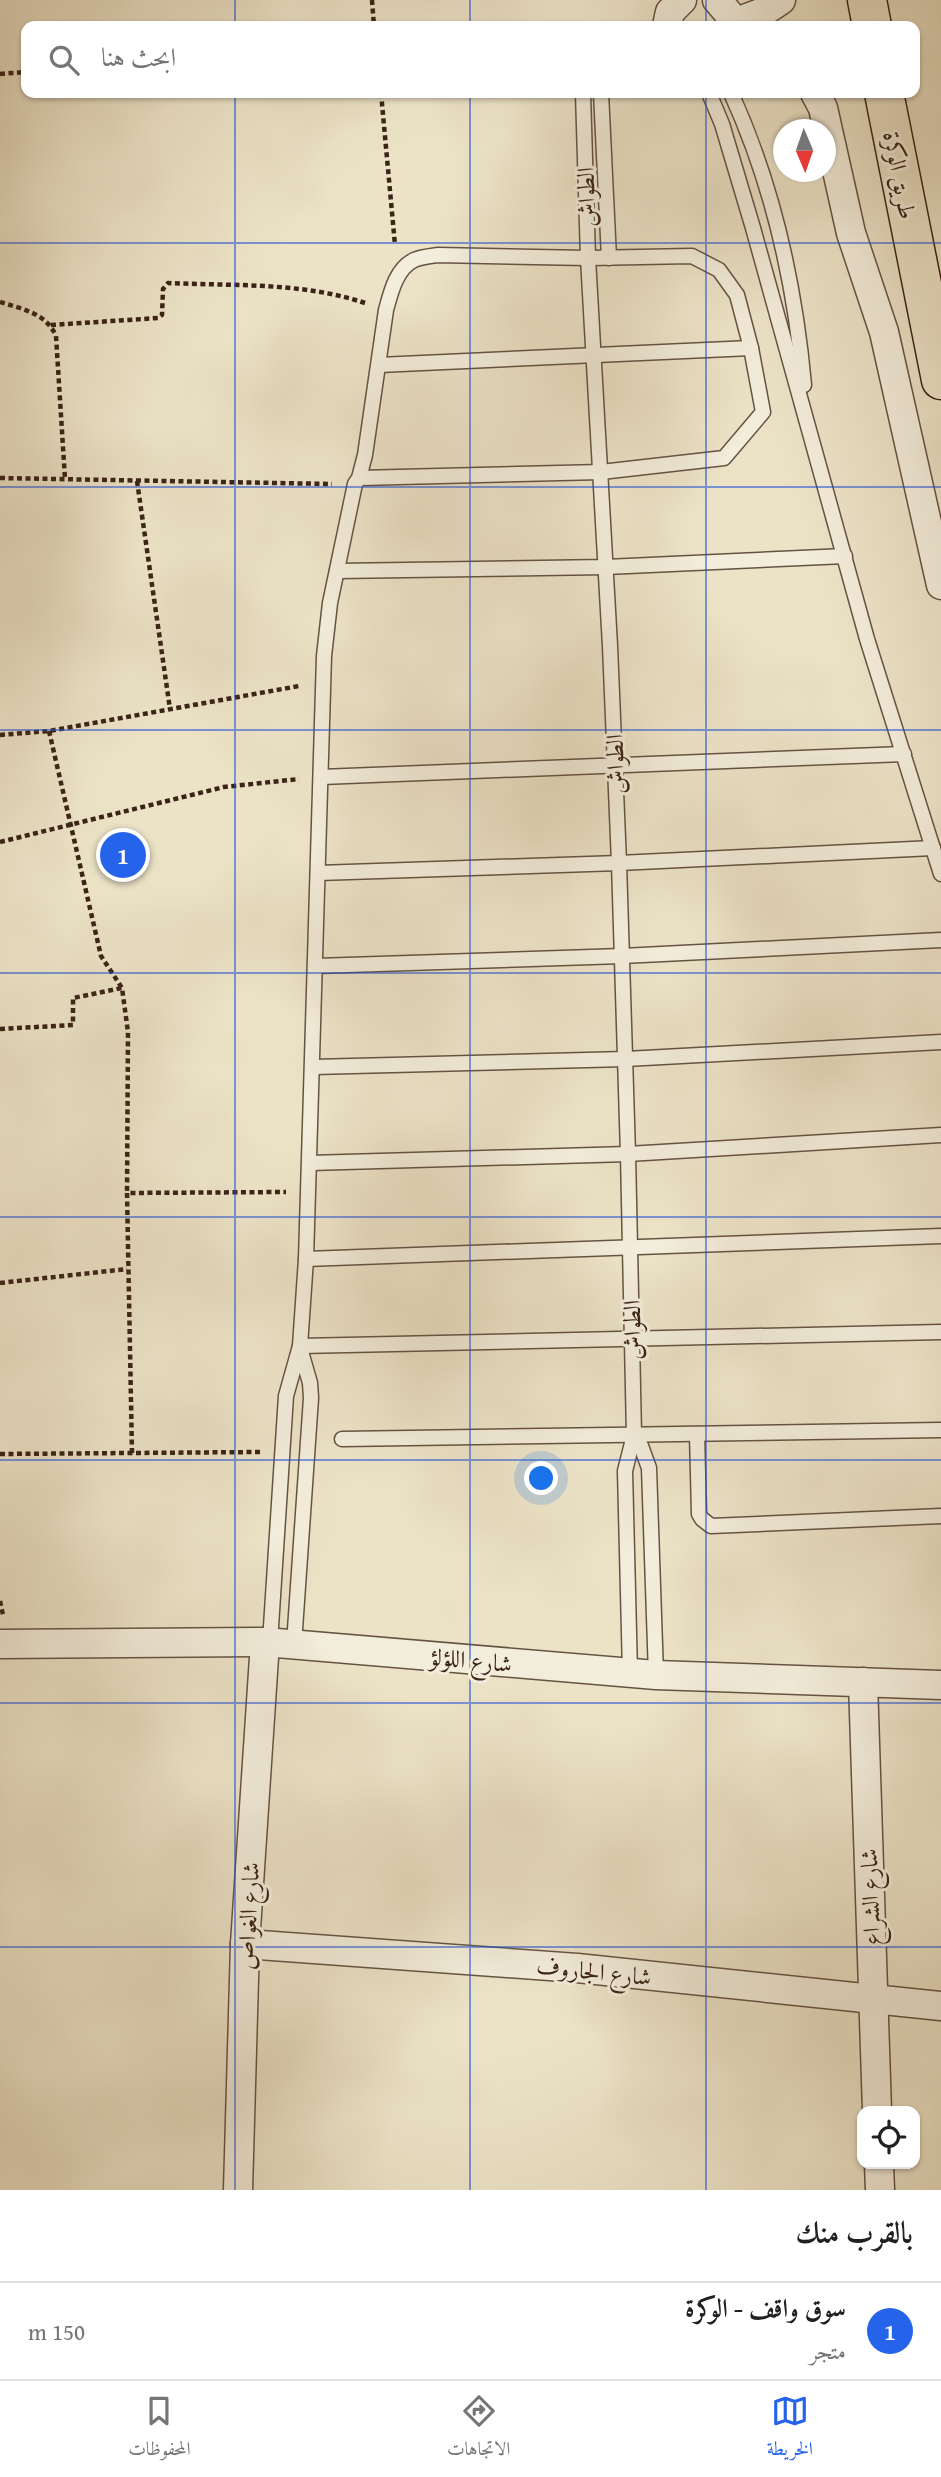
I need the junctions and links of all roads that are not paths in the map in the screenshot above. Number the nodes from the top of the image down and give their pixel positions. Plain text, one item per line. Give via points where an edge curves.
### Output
1 (682, 0) edge
2 (717, 0) edge
3 (781, 0) edge
4 (867, 0) edge
5 (668, 21) edge
6 (730, 21) edge
7 (741, 21) edge
8 (871, 21) edge
9 (583, 98) edge
10 (601, 98) edge
11 (711, 98) edge
12 (733, 98) edge
13 (818, 98) edge
14 (885, 98) edge
15 (588, 258) junction
16 (609, 258) junction
17 (751, 348) junction
18 (594, 356) junction
19 (379, 365) junction
20 (941, 380) edge
21 (807, 418) junction
22 (601, 472) junction
23 (357, 481) junction
24 (845, 556) junction
25 (606, 567) junction
26 (337, 571) junction
27 (941, 585) edge
28 (904, 754) junction
29 (615, 764) junction
30 (321, 777) junction
31 (933, 848) junction
32 (619, 863) junction
33 (318, 873) junction
34 (941, 874) edge
35 (941, 940) edge
36 (622, 956) junction
37 (316, 966) junction
38 (941, 1042) edge
39 (626, 1059) junction
40 (313, 1067) junction
41 (941, 1135) edge
42 (628, 1154) junction
43 (310, 1163) junction
44 (941, 1236) edge
45 (630, 1247) junction
46 (306, 1259) junction
47 (941, 1332) edge
48 (632, 1339) junction
49 (300, 1346) junction
50 (941, 1430) edge
51 (697, 1434) junction
52 (634, 1435) junction
53 (342, 1439) dead end
54 (941, 1516) edge
55 (277, 1643) junction
56 (0, 1644) edge
57 (643, 1674) junction
58 (863, 1682) junction
59 (941, 1685) edge
60 (245, 1944) junction
61 (873, 2001) junction
62 (941, 2006) edge
63 (877, 2106) edge
64 (879, 2169) edge
65 (237, 2190) edge
66 (880, 2190) edge

1 - 5 street
2 - 6 street
3 - 7 street
4 - 8 highway
9 - 15 lane, الطواش
10 - 16 lane, الطواش
11 - 21 lane
12 - 21 lane via 778,224 799,328
13 - 27 street via 859,262 878,308
14 - 20 highway, طريق الوكرة
15 - 16 lane
15 - 18 lane, الطواش
15 - 19 lane via 438,254 414,260 398,276 386,310
16 - 17 lane via 692,256 719,270 737,295
17 - 18 lane
17 - 22 lane via 762,412 724,458
18 - 19 lane
18 - 22 lane, الطواش
19 - 23 lane
21 - 24 lane
22 - 23 lane
22 - 25 lane, الطواش
23 - 26 lane
24 - 25 lane
24 - 28 lane
25 - 26 lane
25 - 29 lane, الطواش
26 - 30 lane via 323,682
28 - 29 lane
28 - 31 lane
29 - 30 lane
29 - 32 lane, الطواش
30 - 33 lane
31 - 32 lane
31 - 34 lane
32 - 33 lane
32 - 36 lane, الطواش
33 - 37 lane
35 - 36 lane
36 - 37 lane
36 - 39 lane, الطواش
37 - 40 lane
38 - 39 lane
39 - 40 lane
39 - 42 lane, الطواش
40 - 43 lane
41 - 42 lane
42 - 43 lane
42 - 45 lane, الطواش
43 - 46 lane
44 - 45 lane
45 - 46 lane
45 - 48 lane, الطواش
46 - 49 lane
47 - 48 lane
48 - 49 lane
48 - 52 lane, الطواش
49 - 55 lane via 288,1385
49 - 55 lane via 311,1398
50 - 51 lane
51 - 52 lane
51 - 54 lane via 699,1514 711,1525
52 - 53 lane
52 - 57 lane, الطواش via 625,1471
52 - 57 lane, الطواش via 649,1468
55 - 56 street, شارع اللؤلؤ
55 - 57 street, شارع اللؤلؤ
55 - 60 street, شارع الغواص
57 - 58 street, شارع اللؤلؤ
58 - 59 street, شارع اللؤلؤ
58 - 61 street, شارع الشراع
60 - 61 street, شارع الجاروف via 577,1968
60 - 65 street, شارع الغواص
61 - 62 street, شارع الجاروف
61 - 63 street, شارع الشراع
64 - 66 street

